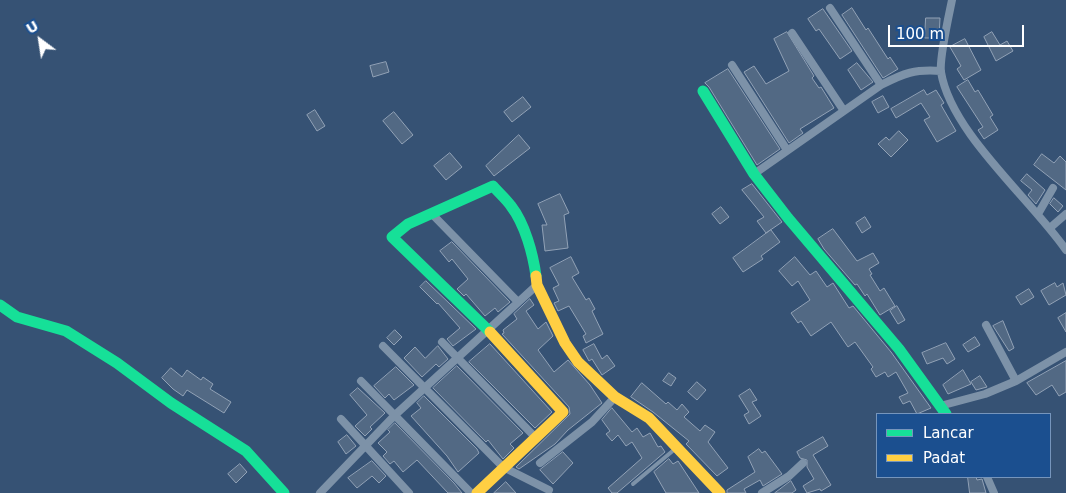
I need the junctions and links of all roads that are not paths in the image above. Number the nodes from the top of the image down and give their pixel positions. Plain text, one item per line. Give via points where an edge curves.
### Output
1 (952, 0) edge
2 (830, 8) dead end
3 (792, 33) dead end
4 (732, 65) dead end
5 (941, 71) junction
6 (881, 85) junction
7 (703, 91) dead end
8 (844, 111) junction
9 (787, 150) junction
10 (754, 174) junction
11 (1053, 188) dead end
12 (431, 213) junction
13 (1038, 214) junction
14 (1066, 214) edge
15 (1051, 227) junction
16 (1066, 250) edge
17 (537, 285) junction
18 (517, 301) junction
19 (0, 305) edge
20 (986, 325) dead end
21 (487, 330) junction
22 (442, 342) dead end
23 (384, 346) dead end
24 (1066, 352) edge
25 (456, 358) junction
26 (361, 381) dead end
27 (1016, 381) junction
28 (426, 387) junction
29 (615, 397) junction
30 (943, 410) edge
31 (395, 414) junction
32 (341, 419) dead end
33 (535, 437) junction
34 (366, 446) junction
35 (678, 446) junction
36 (540, 463) dead end
37 (803, 464) dead end
38 (502, 467) junction
39 (987, 478) edge
40 (633, 484) dead end
41 (549, 490) dead end
42 (284, 493) edge
43 (320, 493) edge
44 (409, 493) edge
45 (471, 493) edge
46 (477, 493) edge
47 (720, 493) edge
48 (762, 493) edge
49 (994, 493) edge

1 - 5 street
2 - 6 street
3 - 8 street
4 - 9 street
5 - 6 street via 918,69
5 - 13 street via 960,118 1007,180
6 - 8 street
7 - 10 street
8 - 9 street
9 - 10 street
10 - 30 street via 899,349
11 - 13 street
12 - 17 street via 493,186 512,207 520,223 534,263
12 - 18 street
12 - 21 street via 408,224 392,237
13 - 15 street
14 - 15 street
15 - 16 street
17 - 18 street
17 - 29 street via 565,343 578,362
18 - 21 street
19 - 42 street via 17,316 66,331 117,363 171,403 246,451
20 - 27 street
21 - 25 street
21 - 33 street via 563,412
22 - 25 street
23 - 28 street
24 - 27 street
25 - 28 street
25 - 33 street
26 - 31 street
27 - 30 street
28 - 31 street
28 - 38 street
29 - 35 street via 649,418
29 - 36 street via 592,422
31 - 34 street
31 - 45 street
32 - 34 street
33 - 38 street
34 - 43 street
34 - 44 street
35 - 40 lane
35 - 47 street
37 - 48 street
38 - 41 street
38 - 46 street
39 - 49 street

